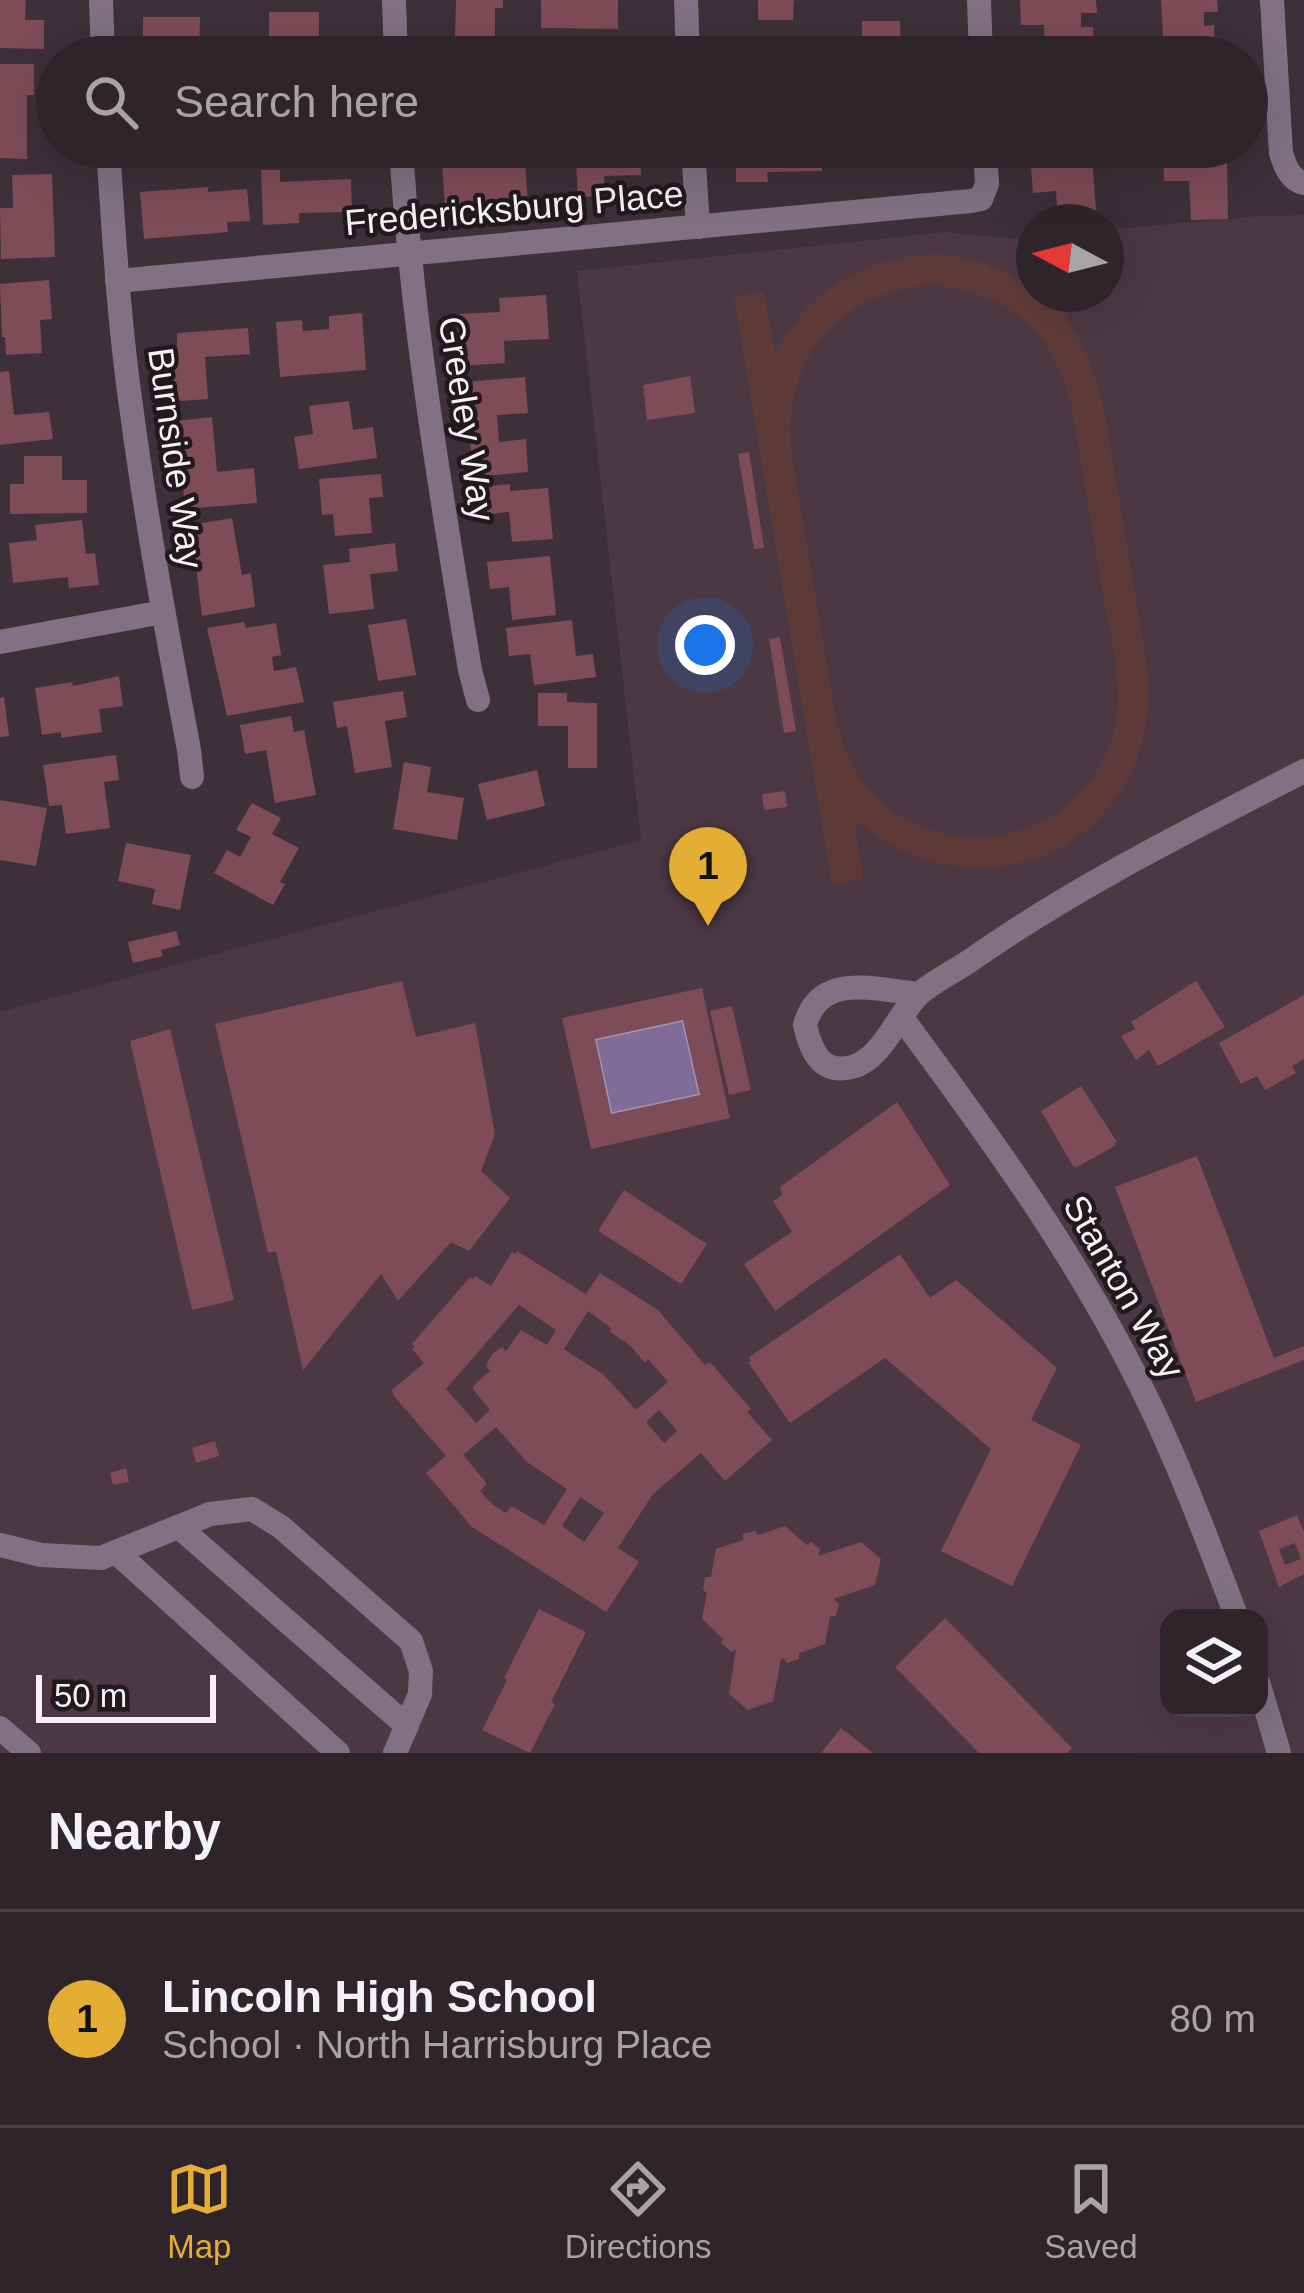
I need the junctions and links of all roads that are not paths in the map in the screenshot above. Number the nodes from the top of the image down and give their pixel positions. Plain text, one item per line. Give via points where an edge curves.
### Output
1 (101, 0) edge
2 (394, 0) edge
3 (686, 0) edge
4 (979, 0) edge
5 (1272, 0) edge
6 (102, 36) edge
7 (395, 36) edge
8 (687, 36) edge
9 (980, 36) edge
10 (109, 168) edge
11 (403, 168) edge
12 (694, 168) edge
13 (985, 168) edge
14 (1299, 180) edge
15 (698, 227) junction
16 (409, 255) junction
17 (117, 281) junction
18 (163, 612) junction
19 (0, 642) edge
20 (478, 700) dead end
21 (1304, 771) edge
22 (192, 777) dead end
23 (919, 994) junction
24 (902, 1018) junction
25 (179, 1526) junction
26 (0, 1545) edge
27 (116, 1552) junction
28 (1233, 1609) edge
29 (1268, 1716) edge
30 (407, 1726) junction
31 (0, 1728) edge
32 (28, 1753) edge
33 (338, 1753) edge
34 (395, 1753) edge
35 (1279, 1753) edge

1 - 6 street
2 - 7 street
3 - 8 street
4 - 9 street
5 - 14 street via 1281,153
10 - 17 street, Burnside Way
11 - 16 street, Greeley Way
12 - 15 street
13 - 15 street, Fredericksburg Place via 981,199
15 - 16 street, Fredericksburg Place
16 - 17 street, Fredericksburg Place
16 - 20 street, Greeley Way
17 - 18 street, Burnside Way
18 - 19 street
18 - 22 street, Burnside Way
21 - 23 street via 1024,923
23 - 24 street
23 - 24 street via 841,988 814,1003 805,1025 824,1066 848,1068
24 - 28 street, Stanton Way via 1090,1293 1152,1408
25 - 27 street
25 - 30 street
25 - 30 street via 252,1509 411,1641 421,1671
26 - 27 street via 41,1555
27 - 33 street
29 - 35 street
30 - 34 street
31 - 32 street

